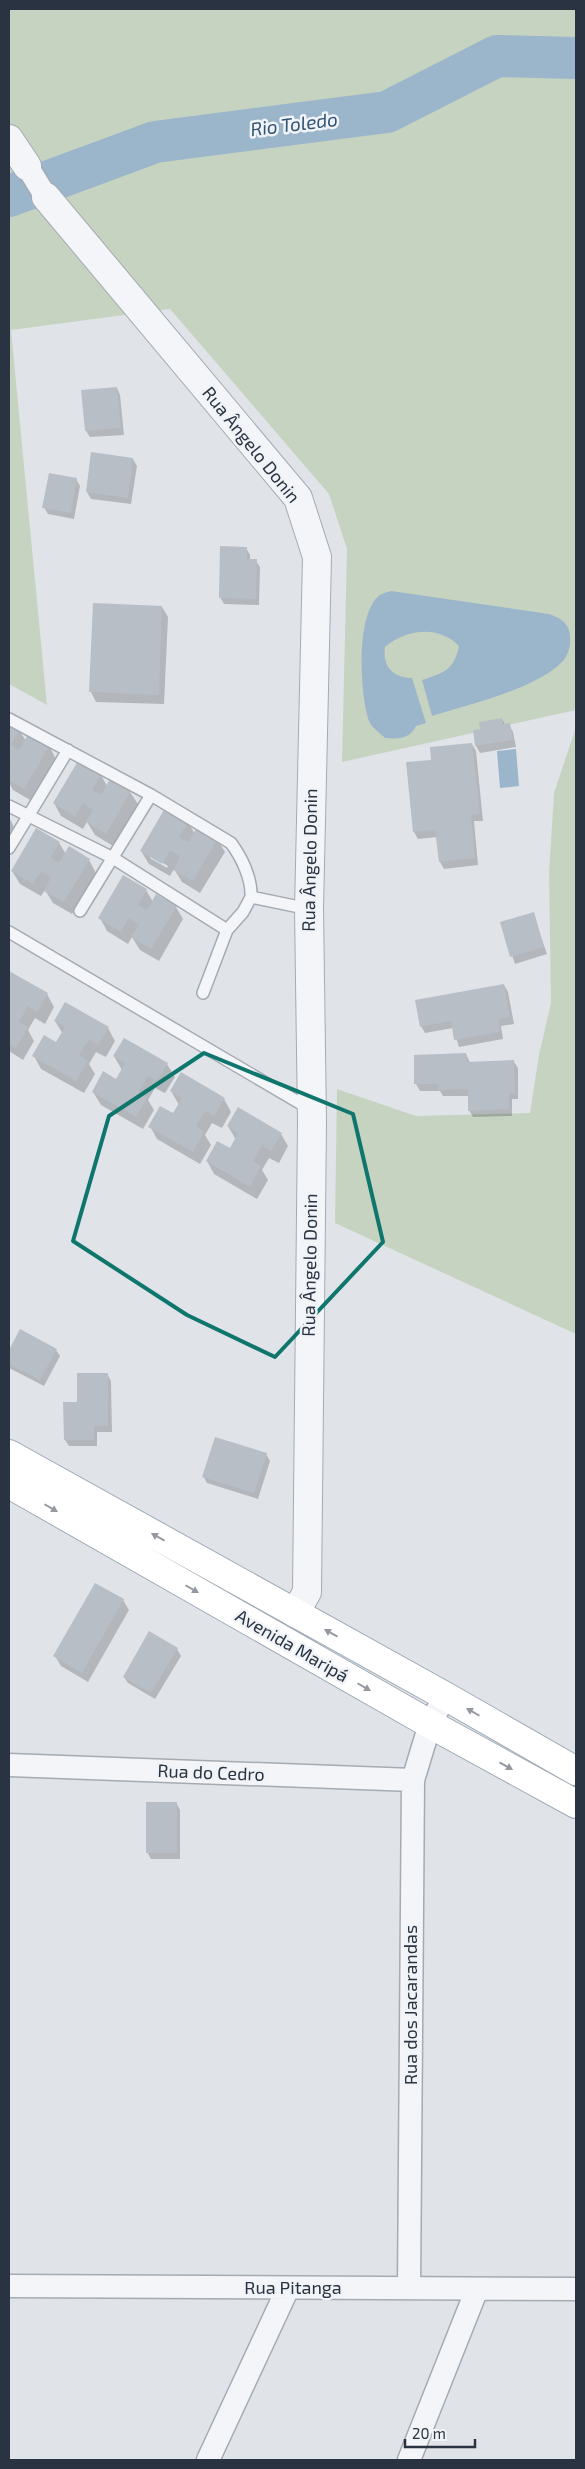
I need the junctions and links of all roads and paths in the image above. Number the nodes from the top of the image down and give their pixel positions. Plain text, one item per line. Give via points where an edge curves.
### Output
1 (9, 140) edge
2 (27, 166) joint
3 (46, 197) joint
4 (9, 719) edge
5 (68, 750) junction
6 (152, 795) junction
7 (9, 806) edge
8 (28, 817) junction
9 (9, 848) edge
10 (113, 858) junction
11 (252, 897) junction
12 (309, 910) junction
13 (80, 911) dead end
14 (228, 930) junction
15 (9, 932) edge
16 (203, 993) dead end
17 (311, 1110) junction
18 (9, 1454) edge
19 (9, 1484) edge
20 (295, 1613) junction
21 (279, 1638) junction
22 (446, 1696) junction
23 (430, 1724) junction
24 (9, 1766) edge
25 (576, 1771) edge
26 (413, 1780) junction
27 (576, 1804) edge
28 (9, 2286) edge
29 (288, 2288) junction
30 (409, 2288) junction
31 (476, 2289) junction
32 (576, 2289) edge
33 (208, 2460) edge
34 (409, 2460) edge

1 - 2 street
2 - 3 street
3 - 12 street, Rua Ângelo Donin via 298,498 317,557
4 - 5 lane
5 - 6 lane
5 - 8 lane
6 - 10 lane
6 - 11 lane via 231,843 252,887
7 - 8 lane
8 - 9 lane
8 - 10 lane
10 - 13 lane
10 - 14 lane
11 - 12 lane
11 - 14 lane
12 - 17 street, Rua Ângelo Donin
14 - 16 lane
15 - 17 lane
17 - 20 street, Rua Ângelo Donin via 307,1592
20 -> 18 main road, Avenida Maripá
19 -> 21 main road, Avenida Maripá
20 - 21 street
22 -> 20 main road, Avenida Maripá
21 -> 23 main road, Avenida Maripá
22 - 23 street, Rua dos Jacarandas
25 -> 22 main road, Avenida Maripá
23 - 26 street, Rua dos Jacarandas
23 -> 27 main road, Avenida Maripá
24 - 26 street, Rua do Cedro
26 - 30 street, Rua dos Jacarandas
28 - 29 street, Rua Pitanga
29 - 30 street, Rua Pitanga
29 - 33 street
30 - 31 street, Rua Pitanga
31 - 32 street, Rua Pitanga
31 - 34 street

